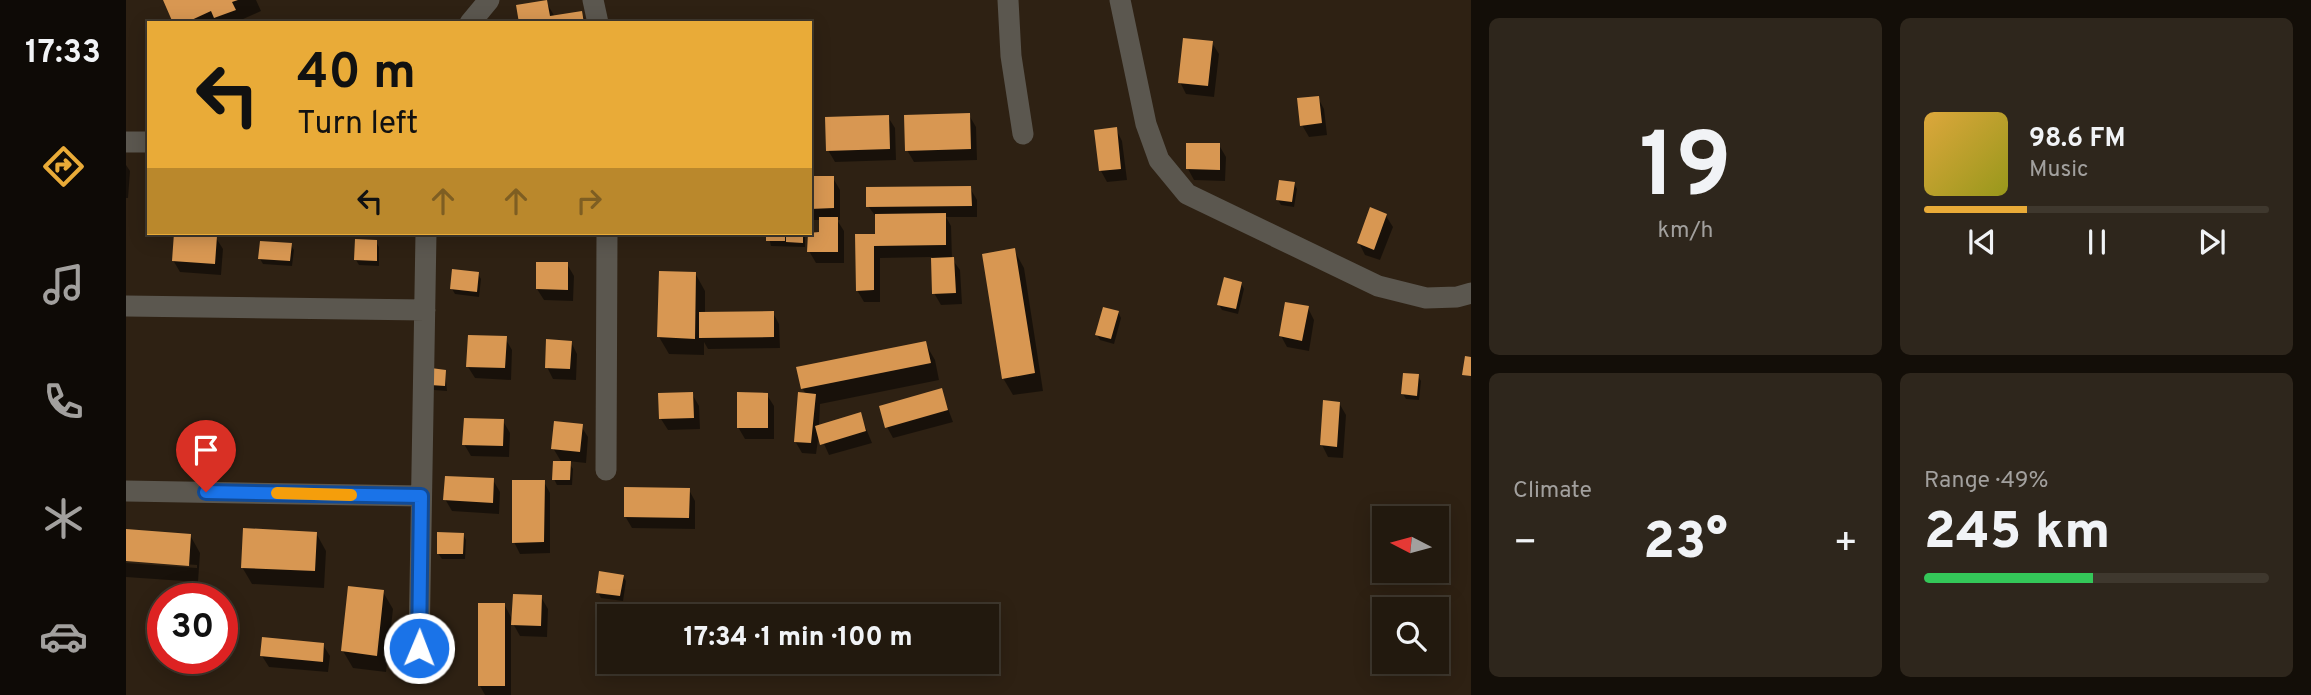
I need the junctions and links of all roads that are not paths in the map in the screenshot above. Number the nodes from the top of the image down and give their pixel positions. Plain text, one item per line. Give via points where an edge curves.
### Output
1 (489, 0) edge
2 (593, 0) edge
3 (1008, 0) edge
4 (1121, 0) edge
5 (472, 21) edge
6 (598, 21) edge
7 (1023, 134) dead end
8 (126, 142) edge
9 (147, 142) edge
10 (426, 235) edge
11 (607, 235) edge
12 (1471, 293) edge
13 (126, 306) edge
14 (425, 310) junction
15 (606, 470) dead end
16 (126, 491) edge
17 (421, 496) junction
18 (419, 648) dead end

1 - 5 street
2 - 6 street
3 - 7 street
4 - 12 street via 1150,136 1159,160 1187,194 1378,286 1426,299
8 - 9 street
10 - 14 street
11 - 15 street
13 - 14 street
14 - 17 street
16 - 17 street
17 - 18 street

